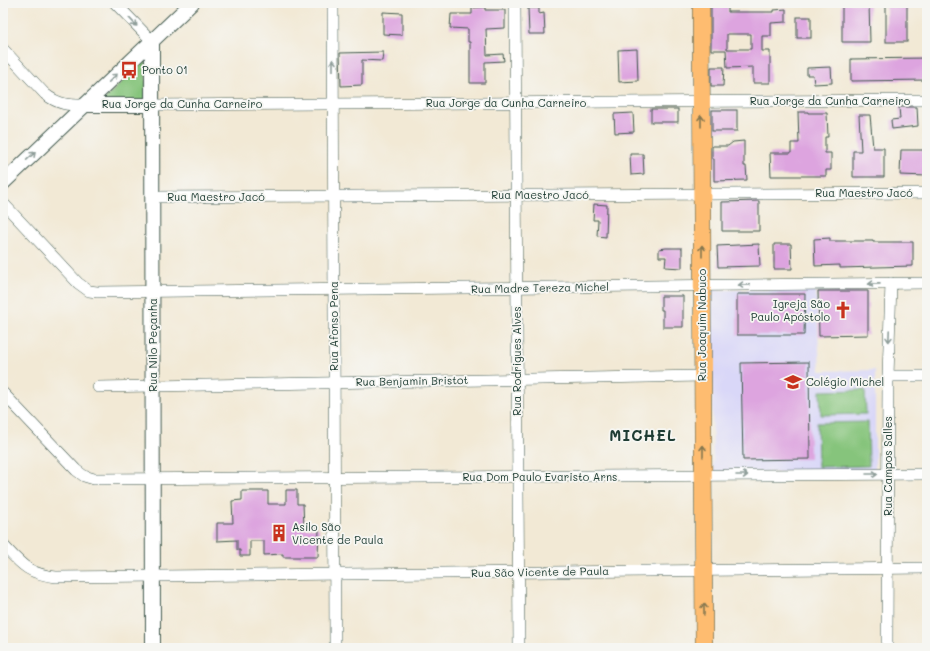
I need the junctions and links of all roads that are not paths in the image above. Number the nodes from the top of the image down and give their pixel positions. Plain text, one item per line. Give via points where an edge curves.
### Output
1 (115, 3) edge
2 (192, 3) edge
3 (333, 3) edge
4 (515, 3) edge
5 (701, 3) edge
6 (152, 42) junction
7 (3, 49) edge
8 (927, 100) edge
9 (701, 102) junction
10 (516, 103) junction
11 (333, 104) junction
12 (85, 105) junction
13 (152, 105) junction
14 (3, 183) edge
15 (927, 193) edge
16 (702, 194) junction
17 (516, 195) junction
18 (334, 196) junction
19 (153, 197) junction
20 (3, 203) edge
21 (891, 283) junction
22 (927, 283) edge
23 (702, 286) junction
24 (517, 288) junction
25 (334, 290) junction
26 (153, 293) junction
27 (702, 376) junction
28 (888, 376) junction
29 (927, 376) edge
30 (517, 379) junction
31 (334, 383) junction
32 (153, 386) junction
33 (98, 387) dead end
34 (3, 393) edge
35 (888, 474) junction
36 (927, 474) edge
37 (703, 475) junction
38 (518, 477) junction
39 (335, 478) junction
40 (153, 479) junction
41 (3, 545) edge
42 (888, 568) junction
43 (927, 568) edge
44 (703, 570) junction
45 (518, 572) junction
46 (335, 574) junction
47 (153, 575) junction
48 (153, 648) edge
49 (335, 648) edge
50 (519, 648) edge
51 (704, 648) edge
52 (887, 648) edge

1 -> 6 street
2 - 6 street
11 -> 3 street, Rua Afonso Pena
4 - 10 street, Rua Rodrigues Alves
5 - 9 main road, Rua Joaquim Nabuco
12 -> 6 street
6 - 13 street, Rua Nilo Peçanha
7 - 12 street via 53,100 60,104
8 - 9 street, Rua Jorge da Cunha Carneiro
9 - 10 street, Rua Jorge da Cunha Carneiro
16 -> 9 main road, Rua Joaquim Nabuco
10 - 11 street, Rua Jorge da Cunha Carneiro
10 - 17 street, Rua Rodrigues Alves
11 - 13 street, Rua Jorge da Cunha Carneiro
11 - 18 street, Rua Afonso Pena
12 - 13 street, Rua Jorge da Cunha Carneiro
14 -> 12 street
13 - 19 street, Rua Nilo Peçanha
15 - 16 street, Rua Maestro Jacó
16 - 17 street, Rua Maestro Jacó
23 -> 16 main road, Rua Joaquim Nabuco
17 - 18 street, Rua Maestro Jacó
17 - 24 street, Rua Rodrigues Alves
18 - 19 street, Rua Maestro Jacó
18 - 25 street, Rua Afonso Pena
19 - 26 street, Rua Nilo Peçanha
20 - 26 street, Rua Madre Tereza Michel via 83,288 97,292
21 - 22 street, Rua Madre Tereza Michel
21 -> 23 street, Rua Madre Tereza Michel
21 -> 28 street, Rua Campos Salles
23 - 24 street, Rua Madre Tereza Michel
23 - 27 main road, Rua Joaquim Nabuco
24 - 25 street, Rua Madre Tereza Michel
24 - 30 street, Rua Rodrigues Alves
25 - 26 street, Rua Madre Tereza Michel
25 - 31 street, Rua Afonso Pena
26 - 32 street, Rua Nilo Peçanha
27 - 30 street, Rua Benjamin Bristot
37 -> 27 main road, Rua Joaquim Nabuco
28 - 29 street
28 - 35 street, Rua Campos Salles
30 - 31 street, Rua Benjamin Bristot
30 - 38 street, Rua Rodrigues Alves
31 - 32 street, Rua Benjamin Bristot
31 - 39 street, Rua Afonso Pena
32 - 33 street, Rua Benjamin Bristot
32 - 40 street, Rua Nilo Peçanha
34 - 40 street, Rua Dom Paulo Evaristo Arns via 84,476 105,479
35 - 36 street, Rua Dom Paulo Evaristo Arns
37 -> 35 street, Rua Dom Paulo Evaristo Arns
35 - 42 street, Rua Campos Salles
37 - 38 street, Rua Dom Paulo Evaristo Arns
37 - 44 main road, Rua Joaquim Nabuco
38 - 39 street, Rua Dom Paulo Evaristo Arns
38 - 45 street, Rua Rodrigues Alves
39 - 40 street, Rua Dom Paulo Evaristo Arns
39 - 46 street, Rua Afonso Pena
40 - 47 street, Rua Nilo Peçanha
41 - 47 street, Rua São Vicente de Paula via 26,568 45,576
42 - 43 street, Rua São Vicente de Paula
42 - 44 street, Rua São Vicente de Paula
42 - 52 street, Rua Campos Salles
44 - 45 street, Rua São Vicente de Paula
51 -> 44 main road, Rua Joaquim Nabuco
45 - 46 street, Rua São Vicente de Paula
45 - 50 street, Rua Rodrigues Alves
46 - 47 street, Rua São Vicente de Paula
46 - 49 street, Rua Afonso Pena
47 - 48 street, Rua Nilo Peçanha

